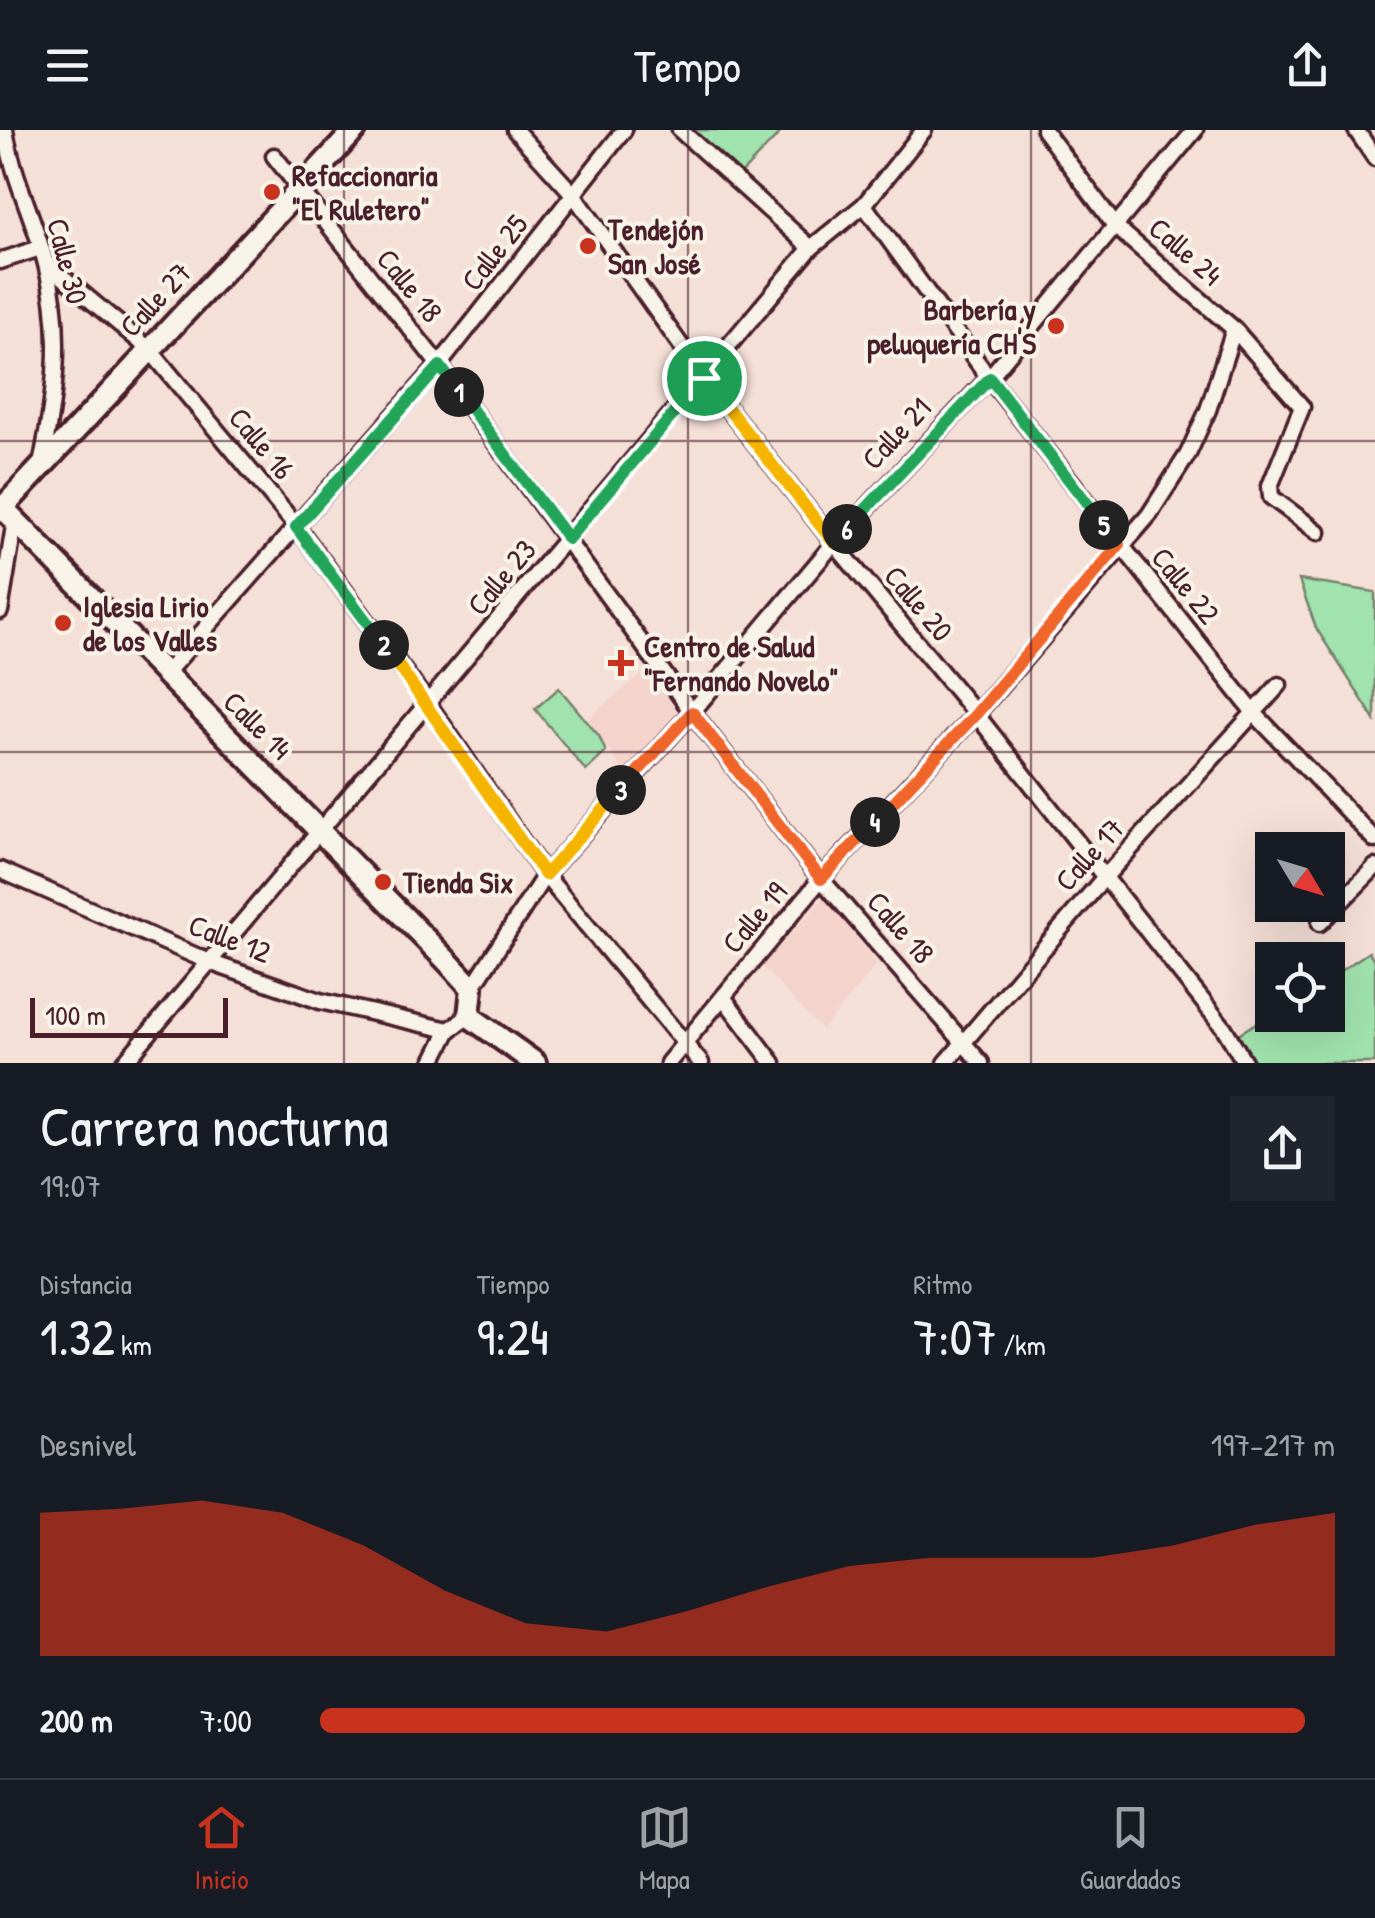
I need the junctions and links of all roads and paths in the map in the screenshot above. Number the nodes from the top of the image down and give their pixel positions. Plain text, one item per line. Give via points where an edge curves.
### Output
1 (5, 130) edge
2 (355, 130) edge
3 (515, 130) edge
4 (624, 130) edge
5 (680, 130) edge
6 (924, 130) edge
7 (1044, 130) edge
8 (1195, 130) edge
9 (1356, 130) edge
10 (274, 156) dead end
11 (1375, 158) edge
12 (299, 190) junction
13 (574, 195) junction
14 (864, 205) junction
15 (1116, 227) junction
16 (40, 248) junction
17 (811, 248) junction
18 (0, 261) edge
19 (46, 263) junction
20 (1234, 329) junction
21 (148, 349) junction
22 (440, 366) junction
23 (704, 378) junction
24 (990, 378) junction
25 (41, 466) junction
26 (4, 511) edge
27 (296, 527) junction
28 (1318, 532) dead end
29 (568, 539) junction
30 (834, 543) junction
31 (1119, 545) junction
32 (0, 611) edge
33 (165, 674) junction
34 (1278, 685) dead end
35 (429, 705) junction
36 (692, 712) junction
37 (976, 714) junction
38 (1255, 714) junction
39 (319, 829) junction
40 (1375, 840) edge
41 (1375, 867) edge
42 (0, 870) edge
43 (545, 875) junction
44 (821, 879) junction
45 (1102, 879) junction
46 (1320, 923) dead end
47 (212, 963) junction
48 (472, 988) junction
49 (723, 998) junction
50 (468, 1016) junction
51 (450, 1030) junction
52 (964, 1041) junction
53 (685, 1043) junction
54 (124, 1063) edge
55 (432, 1063) edge
56 (535, 1063) edge
57 (668, 1063) edge
58 (701, 1063) edge
59 (773, 1063) edge
60 (946, 1063) edge
61 (982, 1063) edge
62 (1246, 1063) edge

1 - 16 street, Calle 30 via 11,169
2 - 12 street, Calle 27
3 - 13 street, Calle 20
4 - 13 street, Calle 25
5 - 17 street
6 - 14 street, Calle 23
7 - 15 street, Calle 24
8 - 15 street, Calle 21
9 - 11 street
10 - 12 street, Calle 18
12 - 21 street, Calle 27
12 - 22 street, Calle 18
13 - 22 street, Calle 25
13 - 23 street, Calle 20
14 - 17 street, Calle 23
14 - 24 street, Calle 22
15 - 20 street, Calle 24
15 - 24 street, Calle 21
16 - 18 street
16 - 19 street, Calle 30
17 - 23 street, Calle 23
19 - 21 street, Calle 16
19 - 25 street, Calle 30 via 59,348
20 - 28 street, Calle 24 via 1302,407 1271,497
20 - 31 street, Calle 19 via 1188,454 1149,515
21 - 25 street, Calle 27
21 - 27 street, Calle 16
22 - 27 street, Calle 25
22 - 29 street, Calle 18
23 - 29 street, Calle 23
23 - 30 street, Calle 20
24 - 30 street, Calle 21
24 - 31 street, Calle 22
25 - 26 street, Calle 27
26 - 32 street
26 - 33 street, Calle 14
27 - 33 street, Calle 25
27 - 35 street, Calle 16
29 - 35 street, Calle 23
29 - 36 street, Calle 18
30 - 36 street, Calle 21
30 - 37 street, Calle 20
31 - 37 street, Calle 19
31 - 38 street, Calle 22
33 - 39 street, Calle 14
34 - 38 street, Calle 17
35 - 39 street, Calle 23
35 - 43 street, Calle 16
36 - 43 street, Calle 21
36 - 44 street, Calle 18
37 - 44 street, Calle 19
37 - 45 street, Calle 20
38 - 40 street, Calle 22
38 - 45 street, Calle 17
39 - 47 street, Calle 23
39 - 48 street, Calle 14
41 - 46 street
42 - 47 street, Calle 12
43 - 48 street, Calle 21
43 - 53 street, Calle 16
44 - 49 street, Calle 19
44 - 52 street, Calle 18
45 - 52 street, Calle 17
45 - 62 street, Calle 20
47 - 51 street, Calle 12 via 320,1002
47 - 54 street, Calle 23
48 - 50 street, Calle 21
49 - 53 street, Calle 19
49 - 59 street
50 - 51 street
50 - 56 street
51 - 55 street
52 - 60 street, Calle 17
52 - 61 street, Calle 18
53 - 57 street, Calle 19
53 - 58 street, Calle 16

